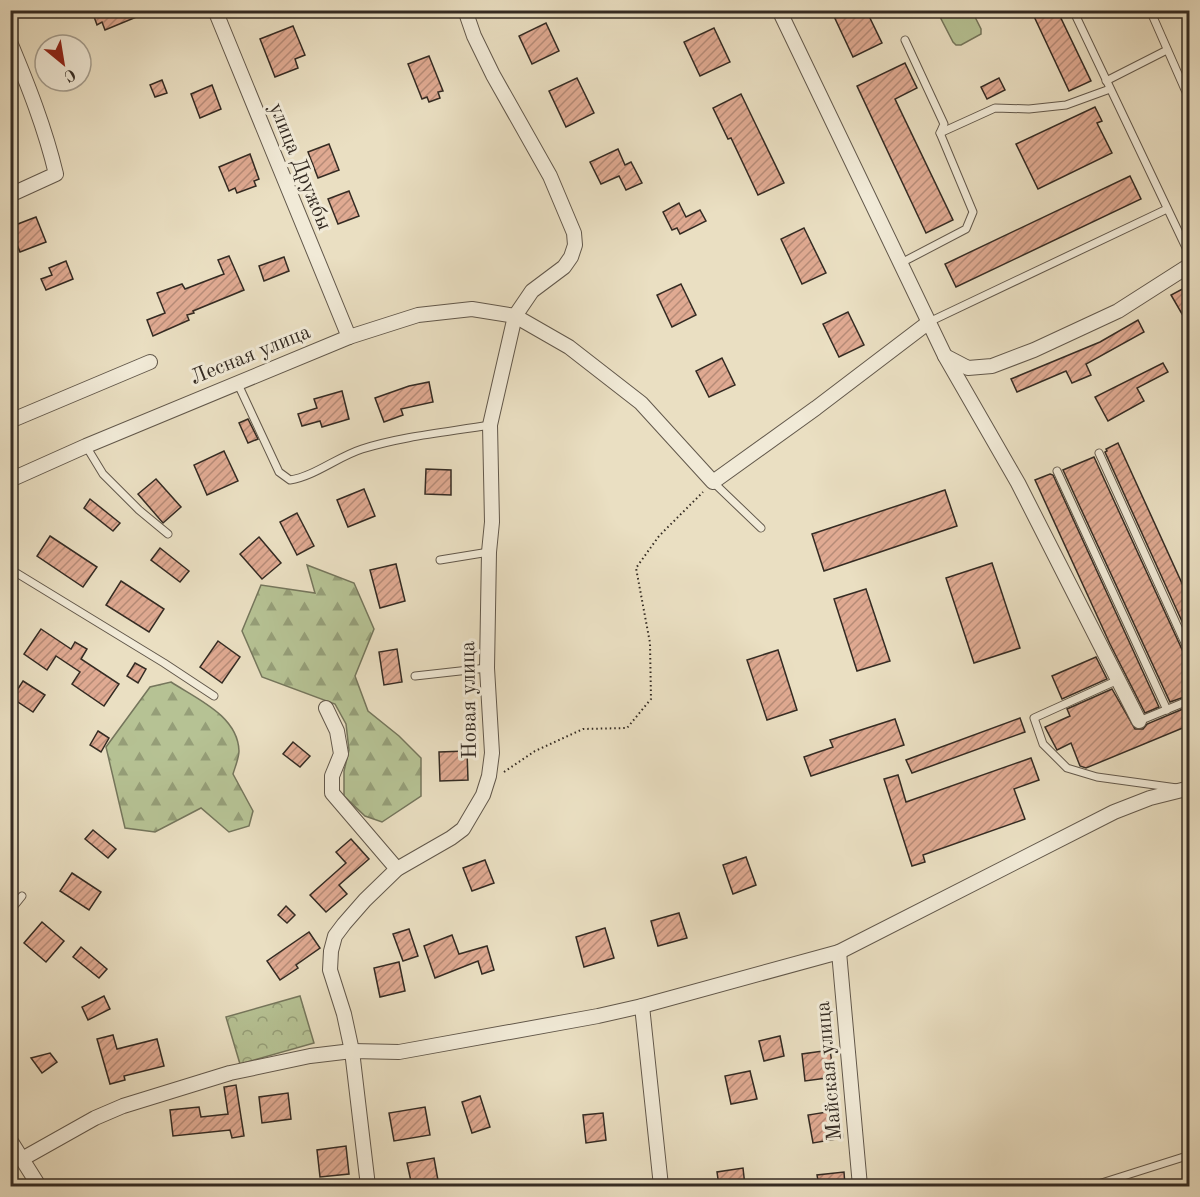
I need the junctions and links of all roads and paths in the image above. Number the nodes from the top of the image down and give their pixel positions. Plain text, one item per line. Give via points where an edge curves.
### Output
1 (215, 10) edge
2 (465, 10) edge
3 (779, 10) edge
4 (1072, 10) edge
5 (1150, 10) edge
6 (905, 40) dead end
7 (10, 42) edge
8 (1167, 50) junction
9 (1106, 81) junction
10 (1110, 89) junction
11 (1190, 101) edge
12 (940, 133) junction
13 (10, 195) edge
14 (1167, 209) junction
15 (1190, 256) edge
16 (901, 263) junction
17 (1190, 265) edge
18 (516, 316) junction
19 (929, 322) junction
20 (349, 337) junction
21 (945, 356) junction
22 (150, 362) dead end
23 (237, 382) junction
24 (10, 421) edge
25 (490, 425) junction
26 (86, 446) junction
27 (1100, 453) dead end
28 (1057, 471) dead end
29 (10, 480) edge
30 (713, 482) junction
31 (761, 528) dead end
32 (168, 534) dead end
33 (489, 552) junction
34 (440, 560) dead end
35 (10, 569) edge
36 (1190, 654) edge
37 (487, 668) junction
38 (416, 675) dead end
39 (1118, 680) junction
40 (214, 696) dead end
41 (1190, 700) edge
42 (326, 708) dead end
43 (1167, 710) junction
44 (1139, 721) joint
45 (487, 784) junction
46 (1187, 788) edge
47 (397, 869) junction
48 (22, 896) dead end
49 (10, 911) edge
50 (838, 952) junction
51 (642, 1006) junction
52 (352, 1051) junction
53 (10, 1140) edge
54 (1190, 1155) edge
55 (22, 1159) junction
56 (33, 1184) edge
57 (368, 1186) edge
58 (661, 1186) edge
59 (860, 1186) edge
60 (1092, 1186) edge

1 - 20 street, улица Дружбы
2 - 18 street, Новая улица via 474,36 550,176 574,233 575,245 564,267 532,291
3 - 16 street
4 - 9 lane
5 - 8 lane
6 - 12 lane via 944,124
7 - 13 street via 36,105 56,174
8 - 9 lane
8 - 11 lane
9 - 10 lane
10 - 12 lane via 1066,105 995,108
10 - 14 lane
12 - 16 lane via 974,212 966,229
14 - 15 lane
14 - 19 lane
16 - 19 street
17 - 21 street via 1118,311 992,366 968,368
18 - 20 street, Лесная улица via 472,309 418,315
18 - 25 street, Новая улица
18 - 30 street via 569,347 633,397
19 - 21 street
19 - 30 street
20 - 23 street, Лесная улица
21 - 39 street via 1018,483
22 - 24 street
23 - 25 lane via 279,472 290,480 302,478 360,449
23 - 26 street, Лесная улица
25 - 33 street, Новая улица
26 - 29 street, Лесная улица
26 - 32 lane via 104,474
27 - 36 lane
28 - 43 lane
30 - 31 lane
30 - 45 path via 659,536 636,568 650,643 651,699 627,728 583,729 535,751
33 - 34 lane
33 - 37 street, Новая улица
35 - 40 lane
37 - 38 lane
37 - 45 street, Новая улица via 492,753
39 - 44 street
39 - 46 lane via 1034,718 1043,744 1067,768 1097,777
41 - 43 lane
42 - 47 street via 337,732 341,754 332,776 332,793
43 - 44 lane
45 - 47 street, Новая улица via 463,829
46 - 50 street via 1114,812
47 - 52 street, Новая улица via 344,924 331,951 330,970
48 - 49 lane
50 - 51 street
50 - 59 street, Майская улица
51 - 52 street via 399,1052
51 - 58 street
52 - 55 street via 230,1073 123,1106
52 - 57 street, Новая улица
53 - 55 street
54 - 60 lane
55 - 56 street

